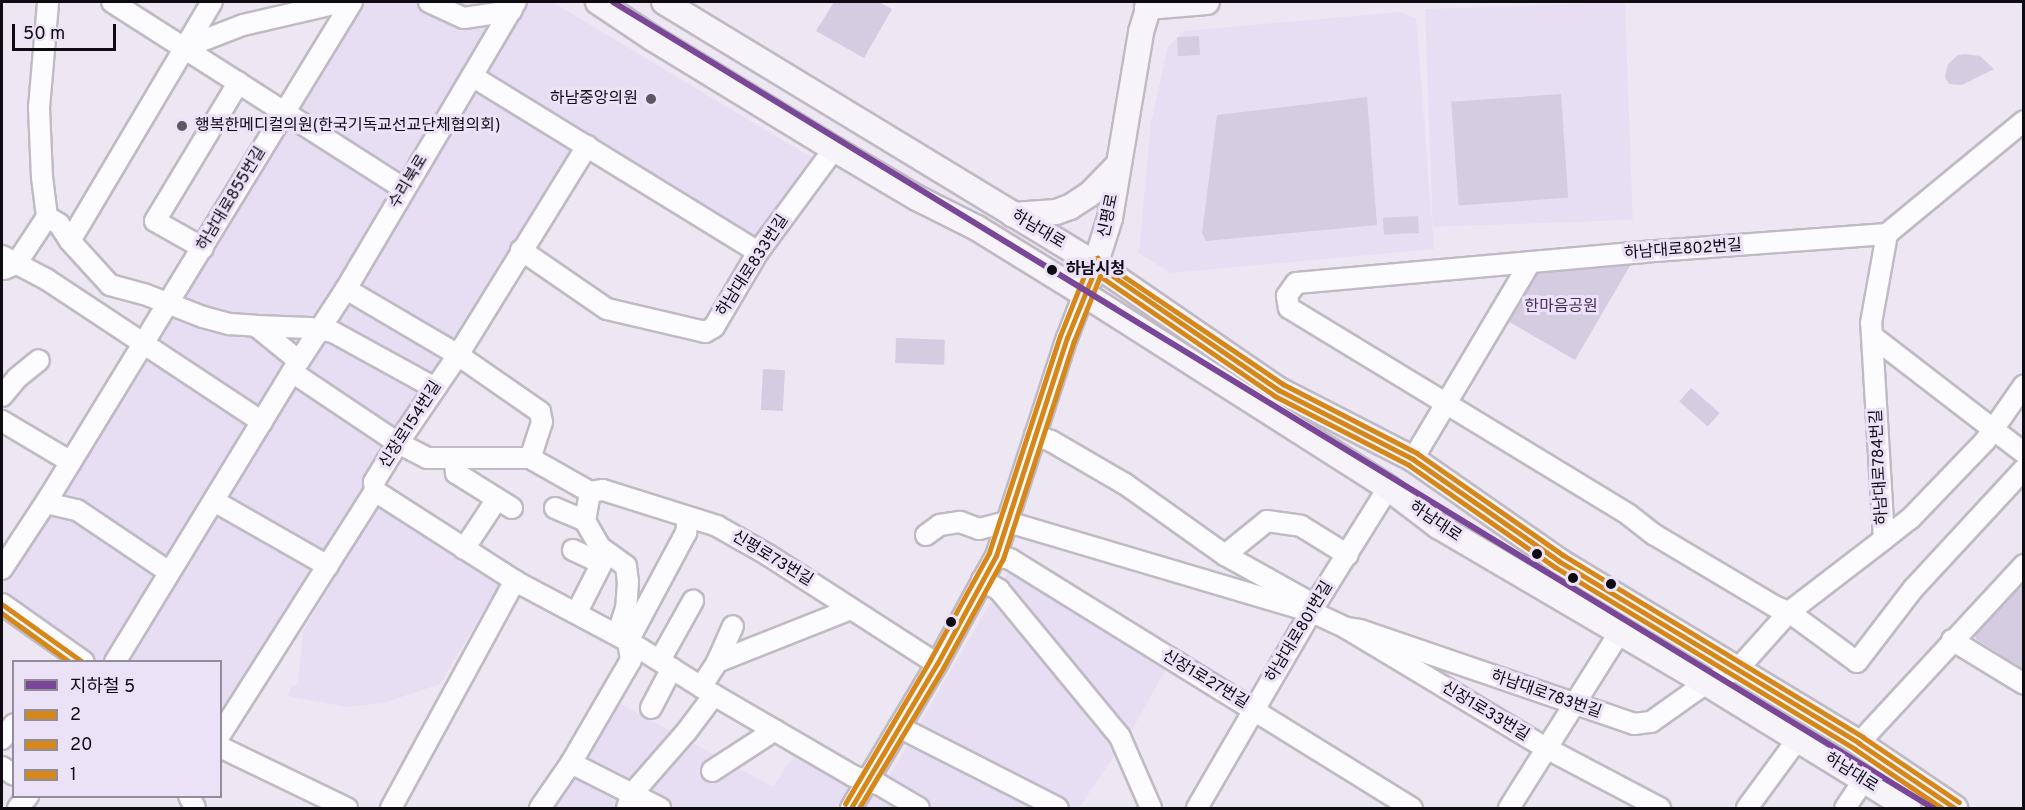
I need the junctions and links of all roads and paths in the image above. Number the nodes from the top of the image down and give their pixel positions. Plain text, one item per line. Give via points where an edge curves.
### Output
1 (48, 2) edge
2 (112, 2) edge
3 (212, 2) edge
4 (343, 2) edge
5 (352, 2) edge
6 (429, 2) edge
7 (598, 2) edge
8 (664, 2) edge
9 (1207, 2) edge
10 (1146, 3) edge
11 (514, 6) edge
12 (186, 47) junction
13 (472, 76) junction
14 (239, 82) junction
15 (285, 112) junction
16 (2024, 121) edge
17 (587, 146) junction
18 (834, 149) junction
19 (1118, 165) junction
20 (404, 189) junction
21 (1013, 215) junction
22 (47, 217) junction
23 (1887, 234) junction
24 (70, 241) junction
25 (202, 248) junction
26 (521, 250) junction
27 (758, 252) junction
28 (6, 263) edge
29 (1530, 263) junction
30 (1097, 266) junction
31 (346, 289) junction
32 (1084, 294) junction
33 (168, 305) junction
34 (256, 326) junction
35 (320, 330) junction
36 (1872, 336) junction
37 (143, 345) junction
38 (458, 355) junction
39 (39, 360) dead end
40 (296, 366) junction
41 (2024, 385) edge
42 (435, 388) junction
43 (2, 396) edge
44 (1445, 405) junction
45 (2, 421) edge
46 (262, 422) junction
47 (1993, 429) junction
48 (1035, 435) junction
49 (398, 443) junction
50 (2024, 453) edge
51 (530, 458) junction
52 (1413, 459) junction
53 (455, 460) junction
54 (71, 462) junction
55 (2024, 469) edge
56 (1388, 488) junction
57 (375, 491) junction
58 (590, 492) junction
59 (214, 501) junction
60 (46, 503) junction
61 (555, 508) dead end
62 (688, 518) junction
63 (585, 521) junction
64 (1008, 522) junction
65 (926, 535) dead end
66 (1884, 539) junction
67 (464, 549) junction
68 (573, 550) dead end
69 (607, 553) junction
70 (1225, 555) junction
71 (1348, 555) junction
72 (996, 556) junction
73 (2024, 565) edge
74 (328, 566) junction
75 (2, 569) edge
76 (169, 572) junction
77 (515, 580) junction
78 (982, 580) junction
79 (693, 601) dead end
80 (2, 604) edge
81 (851, 609) junction
82 (1314, 609) junction
83 (577, 612) junction
84 (1789, 612) junction
85 (733, 626) dead end
86 (1346, 628) junction
87 (1619, 633) junction
88 (623, 638) junction
89 (1952, 640) junction
90 (72, 659) edge
91 (116, 660) edge
92 (717, 662) junction
93 (666, 664) junction
94 (937, 664) junction
95 (1737, 670) junction
96 (1706, 683) junction
97 (2024, 684) edge
98 (708, 691) junction
99 (1573, 705) junction
100 (651, 708) dead end
101 (1255, 709) junction
102 (12, 726) edge
103 (899, 727) junction
104 (775, 730) junction
105 (222, 732) edge
106 (2, 739) edge
107 (1797, 740) junction
108 (1859, 743) junction
109 (222, 748) edge
110 (1546, 748) junction
111 (572, 763) junction
112 (712, 771) dead end
113 (1863, 781) junction
114 (866, 782) junction
115 (629, 801) edge
116 (347, 808) edge
117 (391, 808) edge
118 (540, 808) edge
119 (660, 808) edge
120 (850, 808) edge
121 (919, 808) edge
122 (1058, 808) edge
123 (1151, 808) edge
124 (1197, 808) edge
125 (1412, 808) edge
126 (1509, 808) edge
127 (1660, 808) edge
128 (1747, 808) edge
129 (1845, 808) edge
130 (1908, 808) edge
131 (1955, 808) edge

1 - 22 street via 39,108
2 - 12 street
3 - 12 street
4 - 12 street via 243,25
5 - 15 street, 하남대로855번길
6 - 11 street via 464,18
7 - 18 main road, 하남대로
8 - 21 main road, 하남대로
9 - 10 main road
10 - 19 main road, 신평로
11 - 13 street, 수리북로
12 - 14 street
12 - 24 street
13 - 17 street
13 - 20 street, 수리북로
14 - 15 street
14 - 25 street via 155,221
15 - 20 street
15 - 25 street, 하남대로855번길
16 - 23 street
17 - 26 street, 신장로154번길
17 - 27 street
18 - 27 street, 하남대로833번길
18 - 32 main road, 하남대로 via 916,198 977,228
19 - 21 main road via 1090,194 1070,207 1056,212
19 - 30 main road, 신평로
20 - 31 street, 수리북로
21 - 30 main road, 하남대로
22 - 24 street via 59,225
22 - 28 street
23 - 29 street, 하남대로802번길
23 - 36 street, 하남대로784번길
24 - 33 street via 110,285
25 - 33 street, 하남대로855번길
26 - 27 street, 하남대로833번길 via 607,309 705,332 714,327
26 - 38 street, 신장로154번길
28 - 37 street via 46,279
29 - 44 street
29 - 44 street, 하남대로802번길 via 1296,283 1287,296 1289,308
30 - 32 main road, 신평로
30 - 52 main road, 하남대로 via 1279,390
31 - 35 street, 수리북로
31 - 38 street
32 - 48 street, 신평로
32 - 56 main road, 하남대로
33 - 34 street via 230,324
33 - 37 street, 하남대로855번길
34 - 35 street
34 - 40 street
35 - 40 street, 수리북로
35 - 42 street via 351,340
36 - 47 street
36 - 66 street, 하남대로784번길
37 - 46 street
37 - 54 street, 하남대로855번길
38 - 42 street, 신장로154번길
38 - 51 street via 540,412 542,422
39 - 43 street
40 - 46 street, 수리북로
40 - 49 street
41 - 47 street
42 - 49 street, 신장로154번길
44 - 52 street
44 - 84 street
45 - 54 street
46 - 59 street, 수리북로
47 - 50 street
47 - 66 street via 1910,519
48 - 64 street, 신평로
48 - 70 street, 신장1로33번길 via 1125,484
49 - 53 street via 427,458
49 - 57 street, 신장로154번길 via 374,482
51 - 53 street
51 - 58 street, 신평로73번길
52 - 95 main road, 하남대로 via 1559,561
53 - 67 street via 456,473 505,504
54 - 60 street, 하남대로855번길
55 - 84 street via 1913,589 1857,662
56 - 71 street, 하남대로801번길
56 - 87 main road, 하남대로 via 1438,526
57 - 67 street
57 - 74 street, 신장로154번길
58 - 62 street, 신평로73번길 via 603,490
58 - 63 street
59 - 74 street
59 - 76 street, 수리북로
60 - 75 street, 하남대로855번길
60 - 76 street via 77,510
61 - 63 street
62 - 81 street, 신평로73번길 via 717,526
62 - 88 street via 686,533
63 - 69 street
64 - 65 street via 979,529 960,522 940,525
64 - 72 street, 신평로
64 - 82 street
66 - 84 street, 하남대로784번길
67 - 77 street
68 - 69 street via 594,560
69 - 83 street
69 - 88 street via 626,567
70 - 71 street via 1267,521 1300,526
70 - 82 street, 신장1로33번길
71 - 82 street, 하남대로801번길
72 - 78 street, 신평로
72 - 101 street, 신장1로27번길 via 1010,559
73 - 89 street
74 - 105 street, 신장로154번길
76 - 91 street, 수리북로
77 - 83 street
77 - 117 street
78 - 94 street, 신평로
78 - 123 street via 999,590 1120,737
79 - 93 street
80 - 90 street
81 - 92 street
81 - 94 street, 신평로73번길
82 - 86 street, 신장1로33번길
82 - 101 street, 하남대로801번길
83 - 88 street
84 - 95 street, 하남대로784번길
85 - 92 street
86 - 99 street, 하남대로783번길
86 - 110 street, 신장1로33번길
87 - 96 main road, 하남대로
87 - 99 street
88 - 93 street
88 - 111 street via 631,660
89 - 97 street
89 - 108 street
92 - 98 street
93 - 98 street
93 - 100 street
94 - 103 street, 신평로
95 - 96 street, 하남대로783번길
95 - 108 main road, 하남대로
96 - 99 street, 하남대로783번길 via 1651,722 1635,724
96 - 107 main road, 하남대로
98 - 104 street
98 - 115 street via 687,731
99 - 110 street
101 - 124 street, 하남대로801번길
101 - 125 street, 신장1로27번길
102 - 106 street
103 - 114 street, 신평로
103 - 122 street
104 - 112 street
104 - 114 street
107 - 113 main road, 하남대로
107 - 128 street
108 - 131 main road, 하남대로
109 - 116 street
110 - 126 street
110 - 127 street, 신장1로33번길
111 - 115 street
111 - 118 street
113 - 129 street
113 - 130 main road, 하남대로
114 - 120 street, 신평로
114 - 121 street via 880,785
115 - 119 street

